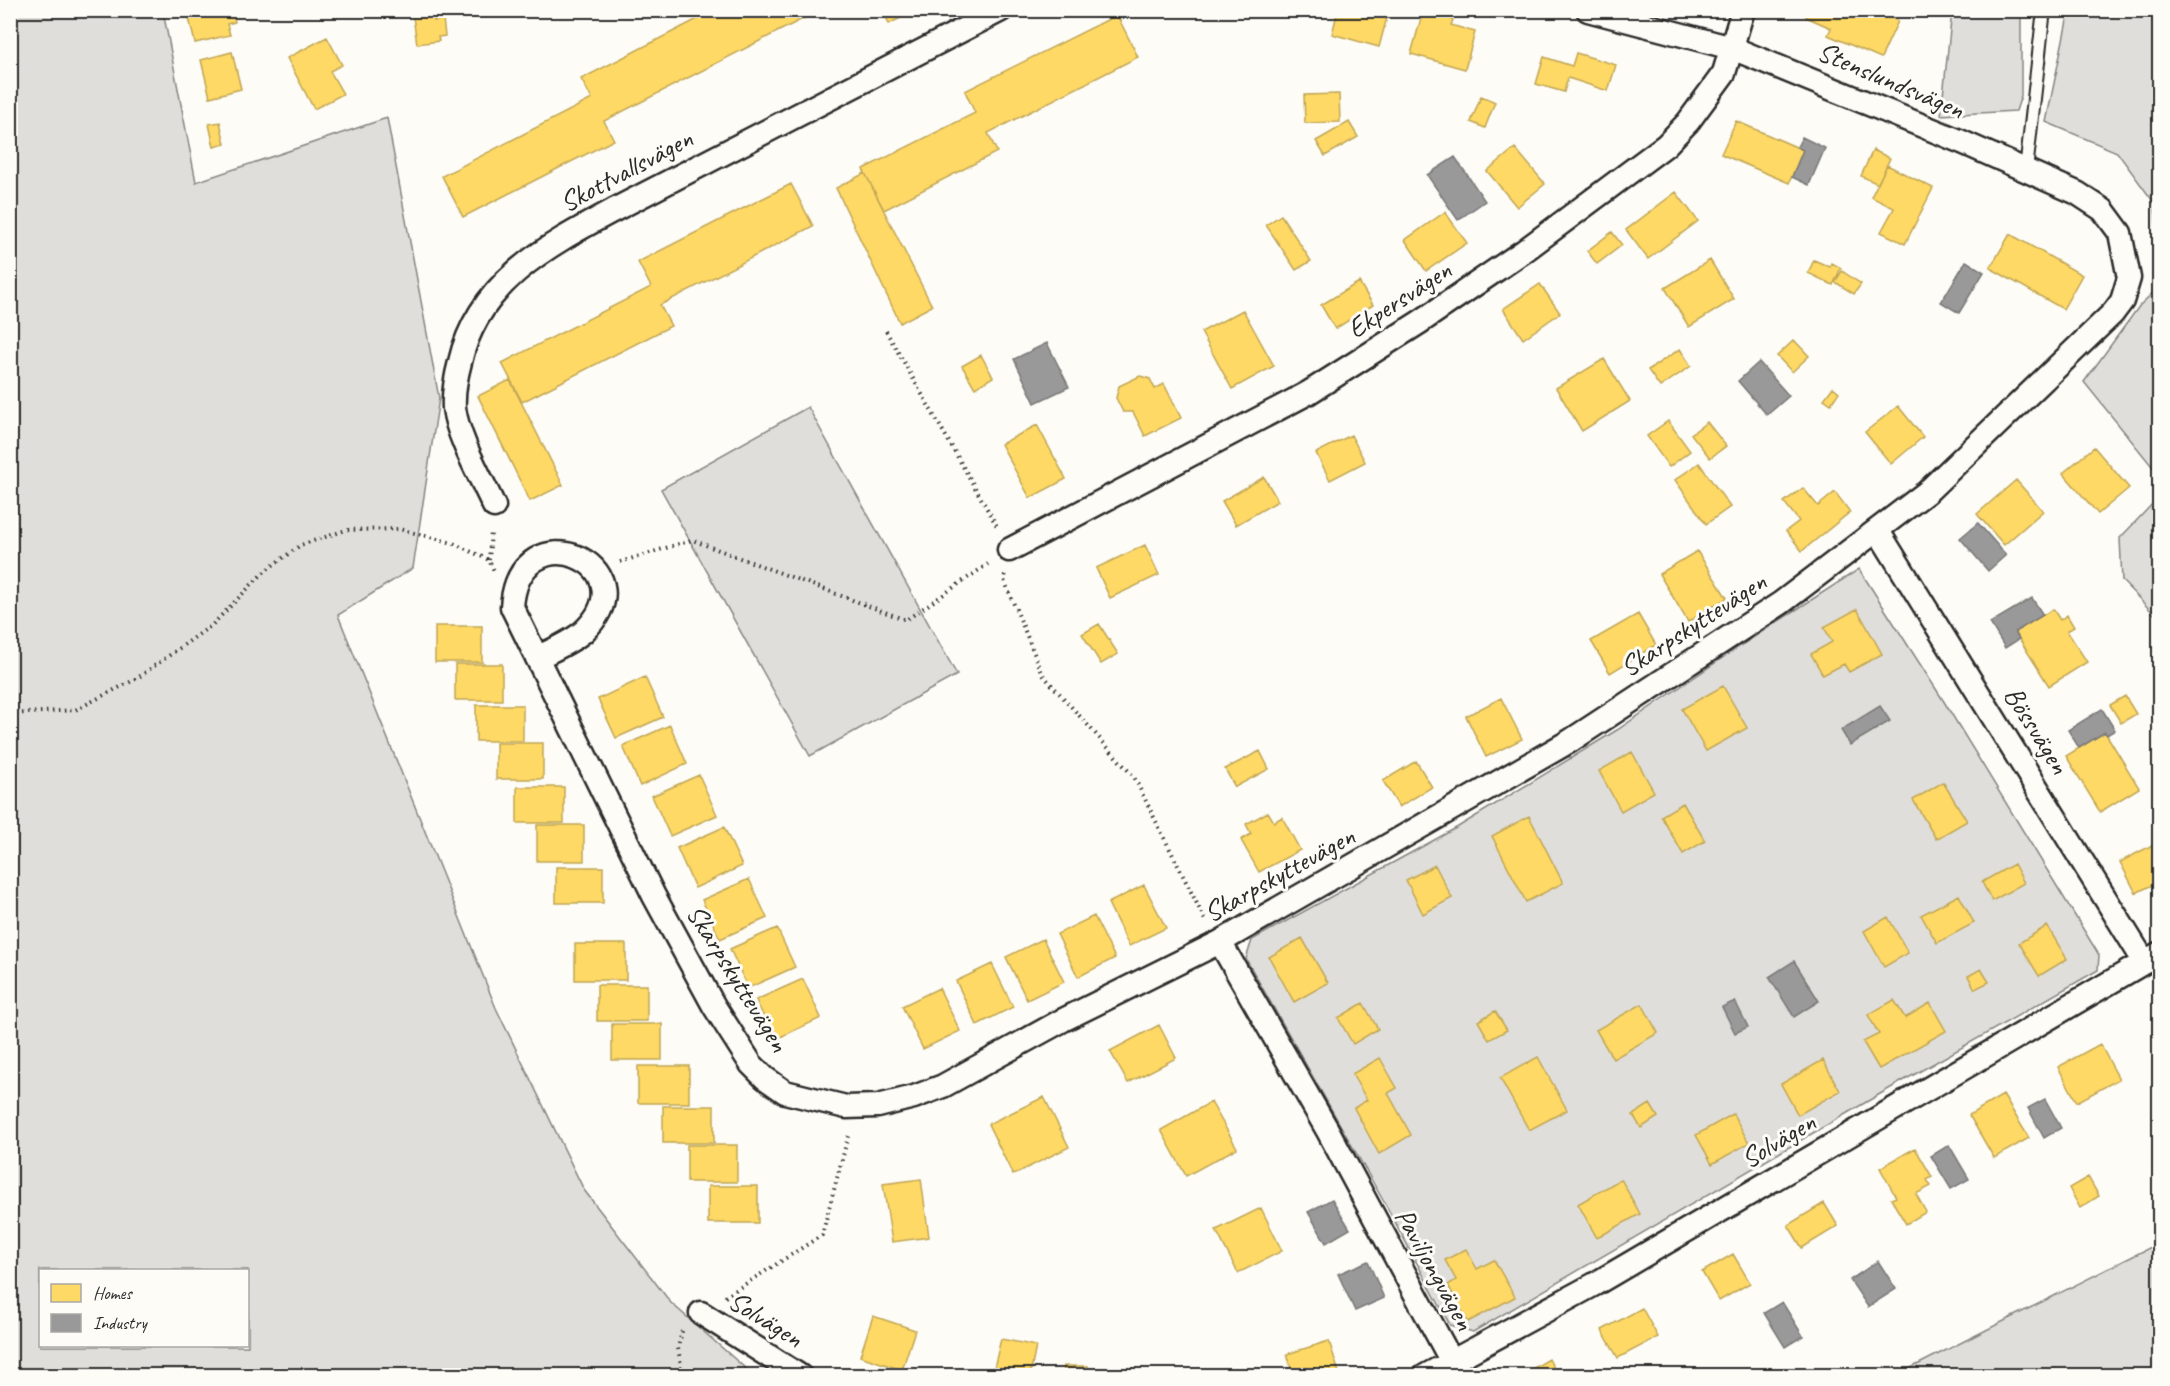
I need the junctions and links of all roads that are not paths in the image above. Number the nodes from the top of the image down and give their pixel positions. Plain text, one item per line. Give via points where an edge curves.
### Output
1 (1001, 10) edge
2 (1588, 10) edge
3 (1743, 10) edge
4 (2043, 18) dead end
5 (1732, 48) junction
6 (2026, 170) junction
7 (2128, 266) joint
8 (494, 506) dead end
9 (1878, 531) junction
10 (1009, 550) road end
11 (537, 658) junction
12 (1220, 942) junction
13 (2152, 957) edge
14 (701, 1313) road end
15 (1452, 1362) junction
16 (800, 1376) edge
17 (1425, 1376) edge

1 - 8 street, Skottvallsvägen via 555,242 497,288 464,342 454,407 458,425
2 - 5 street, Stenslundsvägen
3 - 5 street, Ekpersvägen
4 - 6 lane
5 - 6 street, Stenslundsvägen
5 - 10 street, Ekpersvägen via 1718,84 1666,145 1524,251 1308,393
6 - 7 street, Stenslundsvägen via 2077,193 2103,210 2120,233
7 - 9 street, Skarpskyttevägen via 2127,290 2113,314 1941,480
9 - 12 street, Skarpskyttevägen via 1781,603 1570,741
9 - 13 street, Bössvägen
11 - 11 street, Skarpskyttevägen via 583,632 601,609 604,596 599,573 579,555 550,553 519,573 512,607
11 - 12 street, Skarpskyttevägen via 654,897 714,1006 751,1064 785,1092 846,1107 878,1106 914,1097 943,1086
12 - 15 street, Paviljongvägen via 1328,1131
13 - 15 street, Solvägen via 1595,1284
14 - 16 street, Solvägen
15 - 17 street, Solvägen

